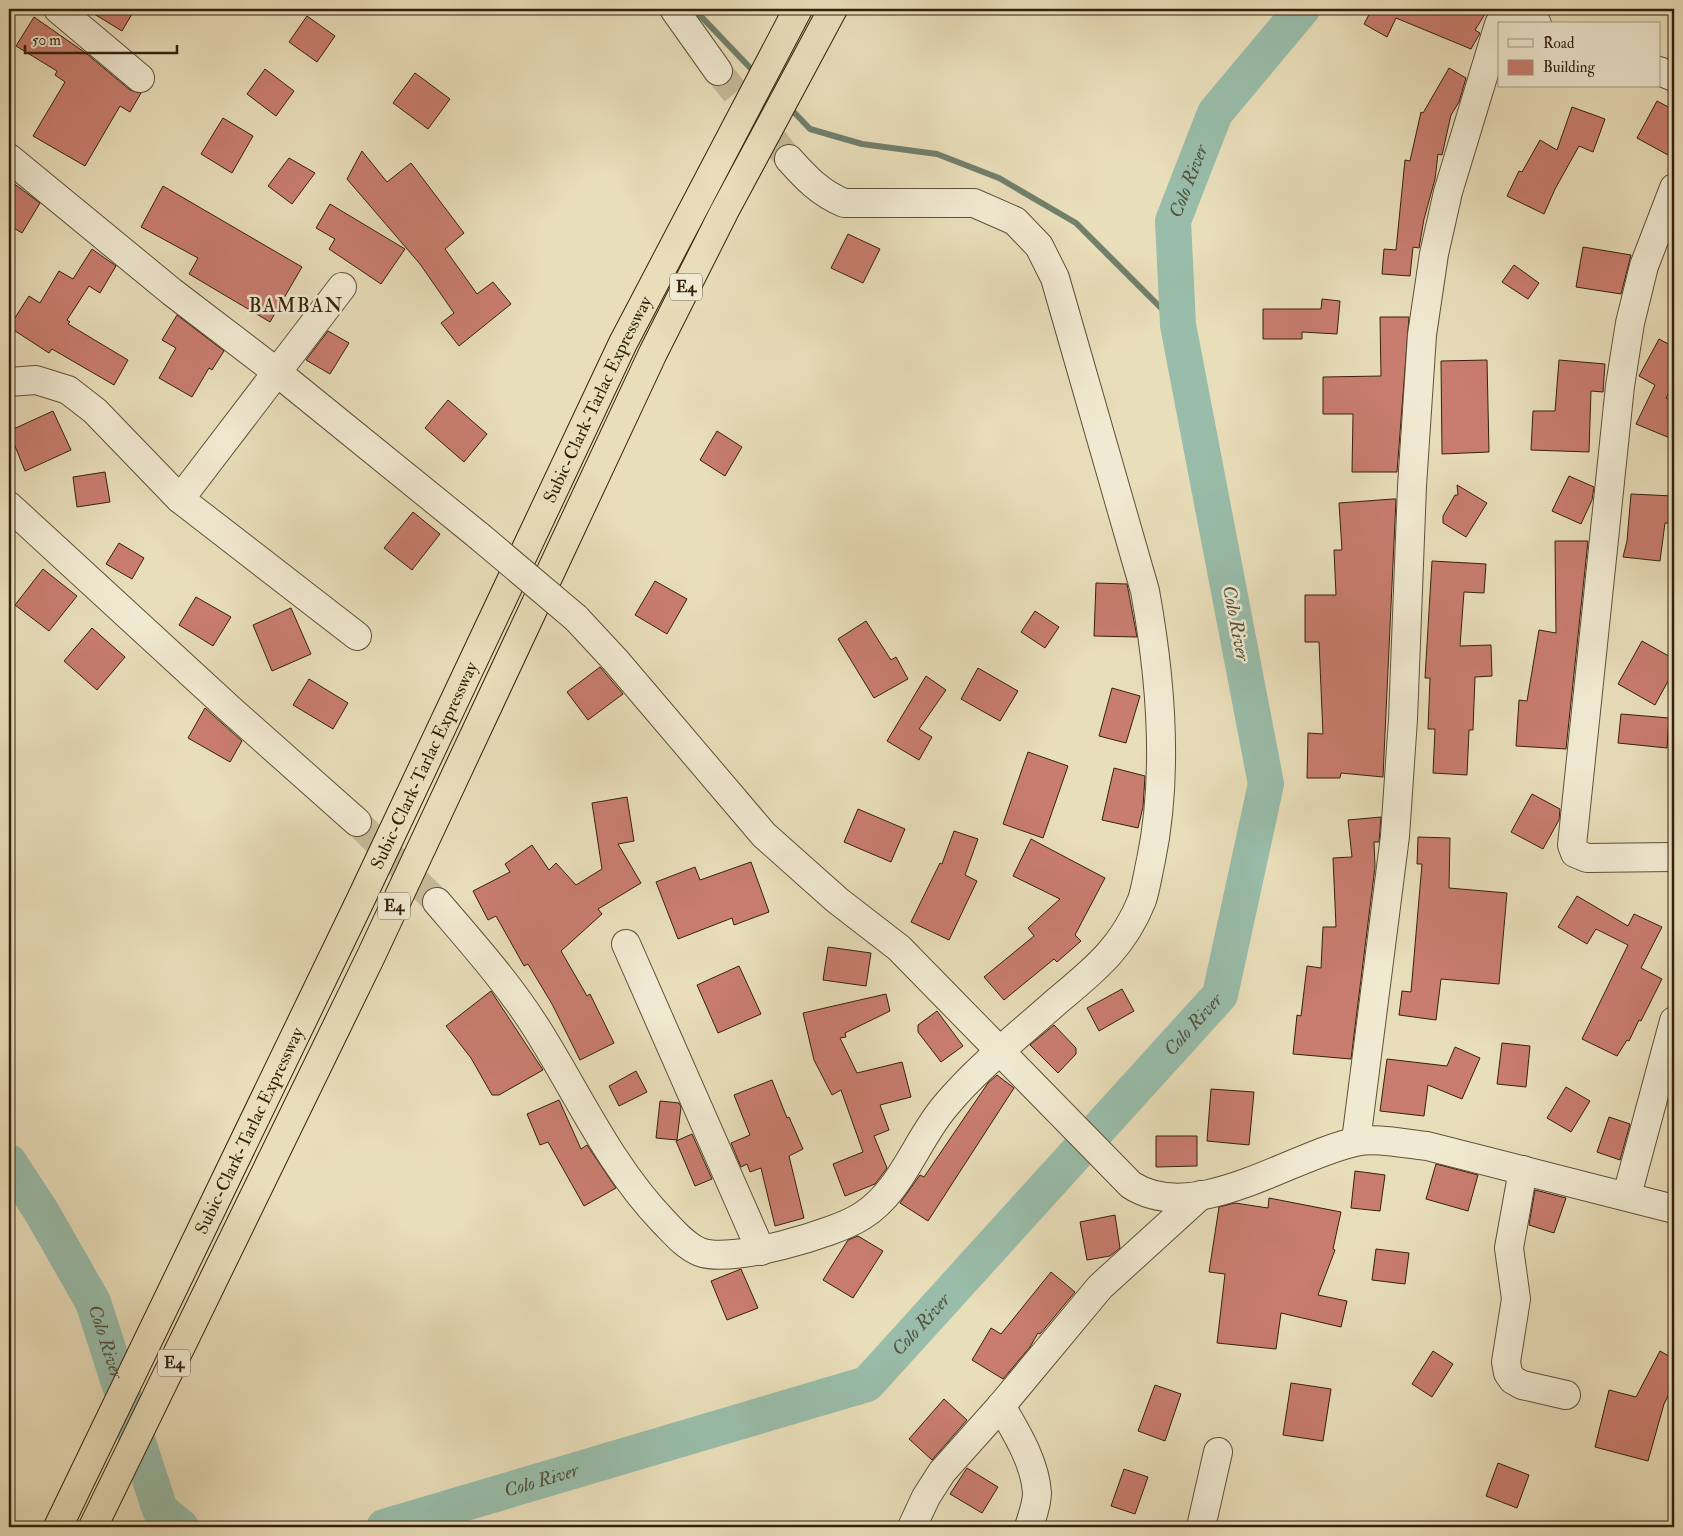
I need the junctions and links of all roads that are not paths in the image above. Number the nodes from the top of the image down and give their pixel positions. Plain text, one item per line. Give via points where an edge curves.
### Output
1 (58, 9) edge
2 (674, 9) edge
3 (798, 9) edge
4 (833, 9) edge
5 (1502, 17) edge
6 (1527, 22) edge
7 (1498, 30) edge
8 (1660, 71) edge
9 (718, 72) tunnel mouth
10 (1674, 77) edge
11 (140, 78) dead end
12 (9, 158) edge
13 (789, 159) tunnel mouth
14 (1674, 188) edge
15 (342, 288) dead end
16 (278, 373) junction
17 (9, 382) edge
18 (180, 499) junction
19 (9, 506) edge
20 (357, 636) dead end
21 (357, 822) tunnel mouth
22 (1674, 857) edge
23 (437, 902) tunnel mouth
24 (626, 944) dead end
25 (1674, 1021) edge
26 (1001, 1052) junction
27 (1356, 1141) junction
28 (1523, 1170) junction
29 (1201, 1195) junction
30 (1627, 1195) junction
31 (1674, 1208) edge
32 (761, 1251) junction
33 (1566, 1395) dead end
34 (1001, 1406) junction
35 (1218, 1452) dead end
36 (94, 1526) edge
37 (58, 1527) edge
38 (912, 1527) edge
39 (1029, 1527) edge
40 (1201, 1527) edge

1 - 11 street
2 - 9 street
3 - 37 highway, Subic-Clark-Tarlac Expressway / E4 via 623,343 232,1170
4 - 36 highway, Subic-Clark-Tarlac Expressway / E4 via 728,204 653,353 371,956
5 - 6 street
7 - 27 street via 1448,192 1434,254 1422,335 1395,836
8 - 10 street
12 - 16 street via 172,292
13 - 26 street via 826,196 844,203 974,203 1014,221 1039,246 1055,278 1145,591 1160,708 1160,768 1157,830 1143,898 1126,932 1105,961
14 - 22 street via 1644,266 1630,323 1620,386 1572,845 1575,853 1587,858
15 - 16 street
16 - 18 street
16 - 26 street, bridge via 576,618 764,835 830,894 899,948
17 - 18 street via 36,380 68,390 95,411
18 - 20 street
19 - 21 street via 232,712
23 - 32 street via 513,993 589,1118 649,1206 679,1238 700,1252 728,1255
24 - 32 street
25 - 30 street
26 - 29 street via 1130,1185 1158,1198
26 - 32 street via 973,1075 945,1106 924,1133 893,1187 876,1206 847,1225
27 - 28 street via 1427,1146
27 - 29 street via 1244,1183
28 - 30 street
28 - 33 street via 1509,1248 1516,1299 1506,1362 1508,1373 1522,1385
29 - 34 street via 1100,1287
30 - 31 street
34 - 38 street via 942,1472
34 - 39 street via 1033,1472 1037,1494
35 - 40 street

